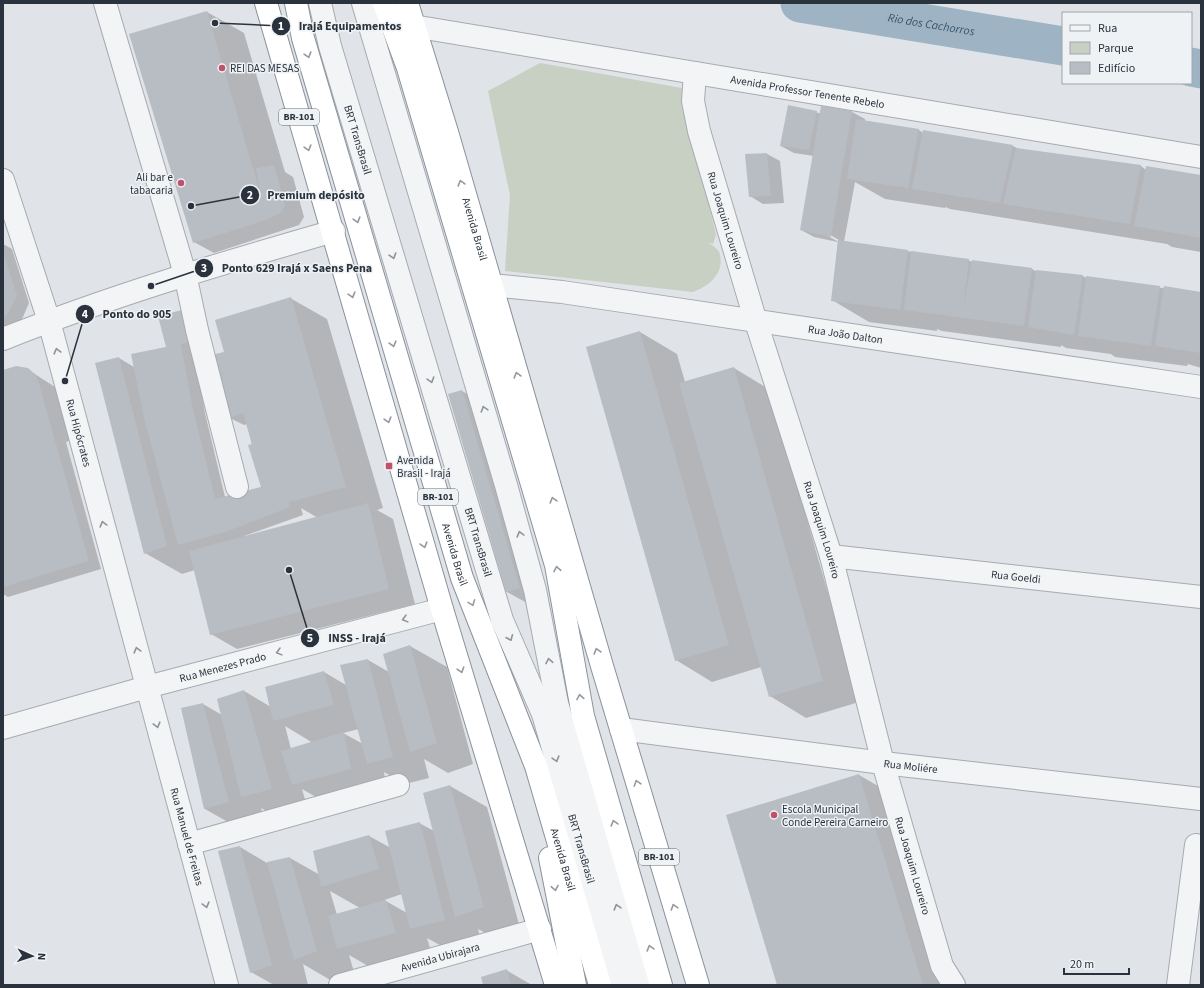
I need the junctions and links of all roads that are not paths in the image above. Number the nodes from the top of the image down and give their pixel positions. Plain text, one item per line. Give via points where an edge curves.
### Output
1 (105, 3) edge
2 (296, 3) edge
3 (320, 3) edge
4 (363, 3) edge
5 (384, 3) edge
6 (407, 3) edge
7 (265, 4) edge
8 (414, 26) junction
9 (695, 73) junction
10 (1201, 157) edge
11 (3, 180) edge
12 (334, 230) junction
13 (185, 274) junction
14 (491, 285) junction
15 (49, 321) junction
16 (756, 322) junction
17 (3, 339) edge
18 (1201, 387) edge
19 (237, 487) dead end
20 (831, 556) junction
21 (1201, 597) edge
22 (442, 609) junction
23 (147, 687) junction
24 (3, 728) edge
25 (621, 729) junction
26 (883, 763) junction
27 (536, 766) junction
28 (398, 785) dead end
29 (1201, 795) edge
30 (1201, 799) edge
31 (189, 844) junction
32 (1196, 845) dead end
33 (540, 929) junction
34 (228, 985) edge
35 (340, 985) edge
36 (556, 985) edge
37 (575, 985) edge
38 (600, 985) edge
39 (622, 985) edge
40 (640, 985) edge
41 (661, 985) edge
42 (698, 985) edge
43 (954, 985) edge
44 (1178, 985) edge

1 - 13 street
2 -> 27 highway, Avenida Brasil / BR-101 via 303,38 462,578
3 -> 39 street, BRT TransBrasil via 330,46 502,620 543,714
40 -> 4 street, BRT TransBrasil via 557,703 535,590 506,485
41 -> 5 highway, Avenida Brasil / BR-101 via 583,716 556,565 408,68
6 - 8 highway, Avenida Brasil / BR-101
7 -> 12 highway, BR-101
8 - 9 street, Avenida Professor Tenente Rebelo
14 -> 8 highway, Avenida Brasil / BR-101
9 - 10 street, Avenida Professor Tenente Rebelo
9 - 16 street, Rua Joaquim Loureiro via 694,101 699,131
11 - 15 street, Rua Hipócrates
12 - 13 street
12 -> 22 highway, BR-101
13 - 15 street
13 - 19 street
14 - 16 street, Rua João Dalton via 562,292
25 -> 14 highway, Avenida Brasil / BR-101
15 - 17 street
23 -> 15 street, Rua Hipócrates
16 - 18 street, Rua João Dalton
16 - 20 street, Rua Joaquim Loureiro
20 - 21 street, Rua Goeldi
20 - 26 street, Rua Joaquim Loureiro
22 -> 23 street, Rua Menezes Prado
22 -> 33 highway, BR-101
23 - 24 street, Rua Menezes Prado
23 -> 31 street, Rua Manuel de Freitas
25 - 26 street, Rua Moliére
42 -> 25 highway, Avenida Brasil / BR-101
26 - 30 street, Rua Moliére
26 - 43 street, Rua Joaquim Loureiro via 942,966
27 -> 37 highway via 554,883
27 - 38 highway, Avenida Brasil / BR-101
28 - 31 street
29 - 30 street
31 -> 34 street, Rua Manuel de Freitas
32 - 44 street
33 - 35 street, Avenida Ubirajara
33 - 36 highway, BR-101

